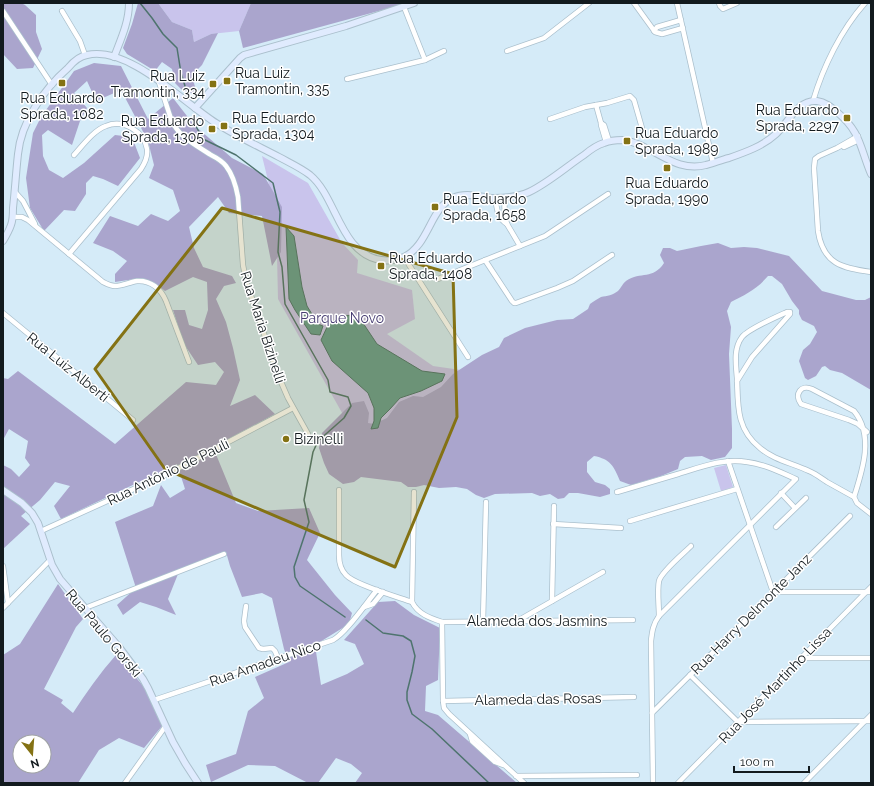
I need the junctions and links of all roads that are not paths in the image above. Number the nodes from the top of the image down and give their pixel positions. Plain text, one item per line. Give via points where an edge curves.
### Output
1 (129, 3) edge
2 (414, 3) edge
3 (589, 3) edge
4 (634, 3) edge
5 (677, 3) edge
6 (719, 3) edge
7 (736, 3) edge
8 (865, 3) edge
9 (404, 7) junction
10 (3, 11) edge
11 (62, 11) dead end
12 (681, 20) junction
13 (683, 28) junction
14 (654, 31) junction
15 (507, 51) dead end
16 (444, 52) dead end
17 (86, 55) junction
18 (114, 57) junction
19 (424, 60) junction
20 (158, 79) junction
21 (346, 79) dead end
22 (52, 85) junction
23 (813, 101) junction
24 (596, 105) junction
25 (195, 108) junction
26 (550, 119) dead end
27 (642, 128) dead end
28 (858, 138) junction
29 (607, 142) junction
30 (74, 155) dead end
31 (713, 163) junction
32 (871, 174) edge
33 (15, 192) junction
34 (608, 194) dead end
35 (495, 198) junction
36 (505, 198) junction
37 (12, 217) junction
38 (507, 224) junction
39 (36, 226) junction
40 (3, 241) edge
41 (520, 246) junction
42 (69, 254) junction
43 (612, 255) dead end
44 (404, 257) junction
45 (485, 260) junction
46 (871, 272) edge
47 (438, 279) dead end
48 (3, 313) edge
49 (468, 357) dead end
50 (189, 362) dead end
51 (737, 381) junction
52 (294, 408) junction
53 (133, 420) dead end
54 (867, 432) junction
55 (308, 434) dead end
56 (728, 461) junction
57 (737, 489) junction
58 (3, 490) edge
59 (339, 490) dead end
60 (414, 492) dead end
61 (617, 492) dead end
62 (781, 493) junction
63 (854, 497) junction
64 (806, 498) dead end
65 (486, 502) dead end
66 (554, 506) dead end
67 (795, 508) junction
68 (871, 514) edge
69 (850, 516) dead end
70 (630, 521) dead end
71 (553, 524) junction
72 (750, 525) junction
73 (776, 527) dead end
74 (621, 528) dead end
75 (41, 531) junction
76 (691, 546) dead end
77 (224, 554) dead end
78 (50, 560) junction
79 (3, 566) edge
80 (603, 572) dead end
81 (871, 587) edge
82 (376, 590) junction
83 (383, 592) junction
84 (773, 592) junction
85 (865, 592) junction
86 (871, 592) edge
87 (412, 602) junction
88 (552, 602) junction
89 (8, 603) junction
90 (246, 606) dead end
91 (364, 607) junction
92 (3, 608) edge
93 (85, 608) junction
94 (659, 616) junction
95 (633, 620) dead end
96 (483, 621) junction
97 (518, 621) junction
98 (442, 622) junction
99 (278, 658) junction
100 (802, 658) junction
101 (871, 658) edge
102 (690, 674) junction
103 (634, 697) dead end
104 (154, 700) junction
105 (443, 701) junction
106 (652, 713) junction
107 (871, 715) edge
108 (738, 722) junction
109 (865, 722) junction
110 (871, 722) edge
111 (165, 727) junction
112 (637, 775) dead end
113 (516, 776) junction
114 (125, 783) edge
115 (198, 783) edge
116 (524, 783) edge
117 (653, 783) edge
118 (678, 783) edge
119 (804, 783) edge

1 - 18 main road via 126,26
2 - 9 main road
3 - 15 street via 544,38
4 - 14 street
5 - 12 street
6 - 7 street via 723,9
8 - 23 street via 849,23 835,48 835,54 827,64
9 - 19 street
9 - 25 main road via 244,55
10 - 22 street
11 - 17 street
12 - 13 street
12 - 14 street via 657,26
13 - 14 street via 662,34
13 - 31 street
16 - 19 street
17 - 18 main road via 102,54
17 - 22 main road via 70,66
18 - 20 main road
19 - 21 street
20 - 25 main road
20 - 52 street, Rua Maria Bizinelli via 173,125 183,137 222,162 231,173 238,197 246,281 278,375
22 - 33 main road via 30,117 22,135
23 - 28 main road via 824,103 837,111 850,124
23 - 31 main road via 806,102 800,107 779,131 766,141 743,153
24 - 26 street
24 - 27 street via 630,96 634,100
24 - 29 street
25 - 44 main road via 217,124 313,178 346,234 365,254 384,260
28 - 32 main road
28 - 46 street via 815,159 819,238 825,252 839,265
29 - 31 main road via 629,142 683,165 695,167
29 - 36 main road via 590,150 534,189
30 - 42 street via 96,132 114,124 136,130 147,149 147,157 141,169
33 - 37 main road
33 - 39 street via 23,201
34 - 41 street via 550,233
35 - 36 main road
35 - 38 street via 498,215
35 - 44 main road via 465,195 448,201 417,247
36 - 38 street
37 - 39 street via 22,217
37 - 40 main road
38 - 41 street
39 - 42 street
41 - 45 street
42 - 50 street via 109,285 142,281 158,289 166,301
43 - 45 street via 558,288 516,303 512,301
44 - 49 street
45 - 47 street
48 - 53 street, Rua Luiz Alberti
51 - 51 street via 752,357 790,312 762,324 741,338 736,350
51 - 63 street via 742,422 758,447 771,456 811,472
52 - 55 street, Rua Maria Bizinelli
52 - 75 street, Rua Antônio de Pauli via 175,470
54 - 54 street via 859,415 848,408 809,387 798,392 801,404 849,420
54 - 63 street via 868,454
56 - 57 street
56 - 61 street
56 - 62 street via 757,464 796,479
57 - 70 street
57 - 72 street
58 - 75 main road, Rua Paulo Gorski via 27,507
59 - 82 street via 340,566 349,579
60 - 87 street
62 - 67 street
62 - 72 street
63 - 68 street via 857,503
64 - 67 street
65 - 96 street
66 - 71 street
67 - 73 street
69 - 84 street, Rua Harry Delmonte Janz
71 - 74 street
71 - 88 street
72 - 84 street
72 - 94 street
75 - 78 main road, Rua Paulo Gorski
76 - 94 street via 660,579
77 - 93 street
78 - 89 street
78 - 93 main road, Rua Paulo Gorski via 63,584
79 - 89 street
80 - 88 street
81 - 85 street, Rua José Martinho Lissa
82 - 83 street
82 - 91 street, Rua Amadeu Nico
83 - 87 street
83 - 91 street, Rua Amadeu Nico via 373,604
84 - 85 street
84 - 102 street, Rua Harry Delmonte Janz
85 - 86 street
85 - 100 street, Rua José Martinho Lissa
87 - 98 street via 426,616
88 - 97 street
89 - 92 street
90 - 99 street via 245,627 259,648 272,648
91 - 99 street, Rua Amadeu Nico via 336,638
93 - 104 main road, Rua Paulo Gorski via 136,669
94 - 106 street via 652,634
95 - 97 street, Alameda dos Jasmins
96 - 97 street, Alameda dos Jasmins
96 - 98 street, Alameda dos Jasmins
98 - 105 street
99 - 104 street, Rua Amadeu Nico
100 - 101 street
100 - 108 street, Rua José Martinho Lissa
102 - 106 street, Rua Harry Delmonte Janz
102 - 108 street
103 - 105 street, Alameda das Rosas
104 - 111 main road, Rua Paulo Gorski
105 - 113 street via 446,711 469,732 472,741 495,762 506,766
106 - 117 street
107 - 109 street
108 - 109 street
108 - 118 street, Rua José Martinho Lissa
109 - 110 street
109 - 119 street
111 - 114 street
111 - 115 main road, Rua Paulo Gorski
112 - 113 street
113 - 116 street

